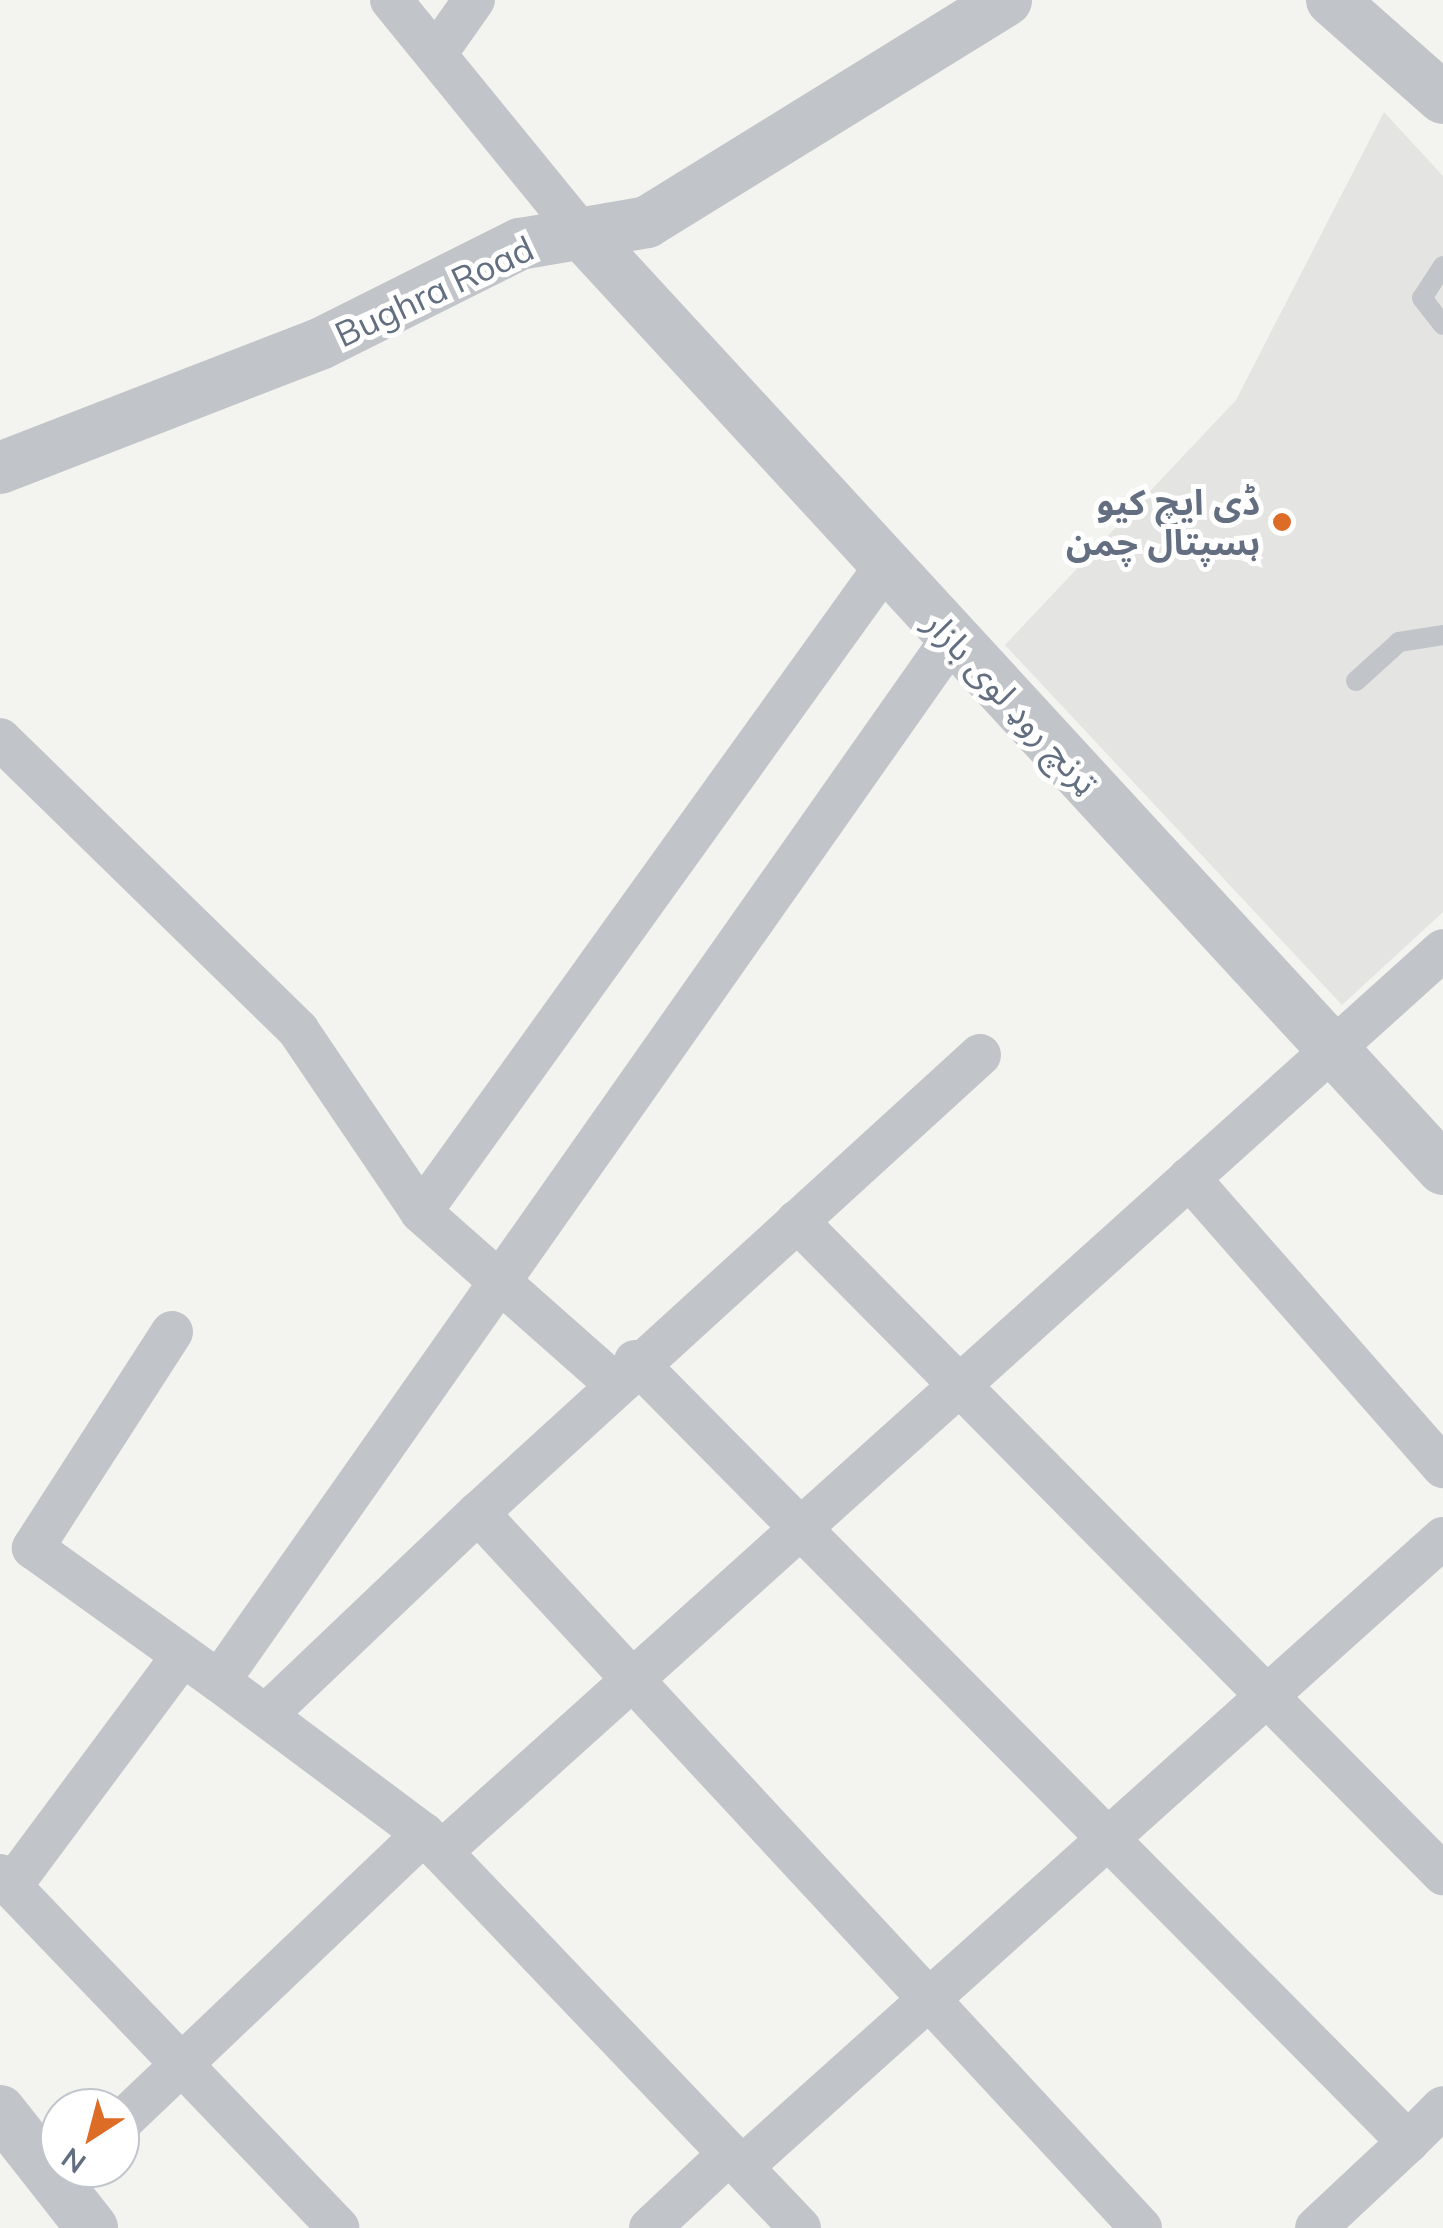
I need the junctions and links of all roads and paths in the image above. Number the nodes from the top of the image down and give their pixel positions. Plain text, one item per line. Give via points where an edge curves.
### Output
1 (391, 0) edge
2 (474, 0) edge
3 (1006, 0) edge
4 (1332, 0) edge
5 (436, 54) junction
6 (1443, 98) edge
7 (582, 234) junction
8 (1443, 266) edge
9 (1443, 325) edge
10 (0, 468) edge
11 (886, 565) junction
12 (1443, 635) edge
13 (953, 638) junction
14 (1356, 681) dead end
15 (0, 739) edge
16 (1443, 950) edge
17 (1334, 1050) junction
18 (980, 1056) dead end
19 (1443, 1169) edge
20 (1188, 1178) junction
21 (421, 1212) junction
22 (796, 1221) junction
23 (502, 1284) junction
24 (172, 1332) dead end
25 (624, 1372) junction
26 (956, 1382) junction
27 (1443, 1467) edge
28 (478, 1512) junction
29 (794, 1528) junction
30 (1443, 1538) edge
31 (182, 1656) junction
32 (631, 1678) junction
33 (219, 1681) junction
34 (1263, 1699) junction
35 (270, 1711) junction
36 (1106, 1840) junction
37 (432, 1843) junction
38 (1443, 1874) edge
39 (6, 1880) edge
40 (930, 1999) junction
41 (185, 2063) junction
42 (140, 2105) edge
43 (1443, 2107) edge
44 (0, 2111) edge
45 (1408, 2142) junction
46 (735, 2160) junction
47 (68, 2201) edge
48 (338, 2228) edge
49 (650, 2228) edge
50 (800, 2228) edge
51 (1142, 2228) edge
52 (1316, 2228) edge

1 - 5 street
2 - 5 street
3 - 7 street, Bughra Road via 647,222
4 - 6 street
5 - 7 street
7 - 10 street, Bughra Road via 520,244 290,357
7 - 11 street, ټرنچ روډ لوی بازار
8 - 9 lane via 1422,298
11 - 13 street, ټرنچ روډ لوی بازار
11 - 21 street
12 - 14 lane via 1399,642
13 - 17 street, ټرنچ روډ لوی بازار
13 - 23 street
15 - 21 street via 298,1030
16 - 17 street
17 - 19 street, ټرنچ روډ لوی بازار
17 - 20 street
18 - 22 street
20 - 26 street
20 - 27 street
21 - 23 street
22 - 25 street
22 - 26 street
23 - 25 street
23 - 33 street
24 - 31 street via 33,1548
25 - 28 street
25 - 29 street
26 - 29 street
26 - 34 street
28 - 32 street
28 - 35 street
29 - 32 street
29 - 36 street
30 - 34 street
31 - 33 street
31 - 39 street
32 - 37 street
32 - 40 street
33 - 35 street
34 - 36 street
34 - 38 street
35 - 37 street
36 - 40 street
36 - 45 street
37 - 41 street
37 - 46 street
39 - 41 street
40 - 46 street
40 - 51 street
41 - 42 street
41 - 48 street
43 - 45 street
44 - 47 street
45 - 52 street
46 - 49 street
46 - 50 street

